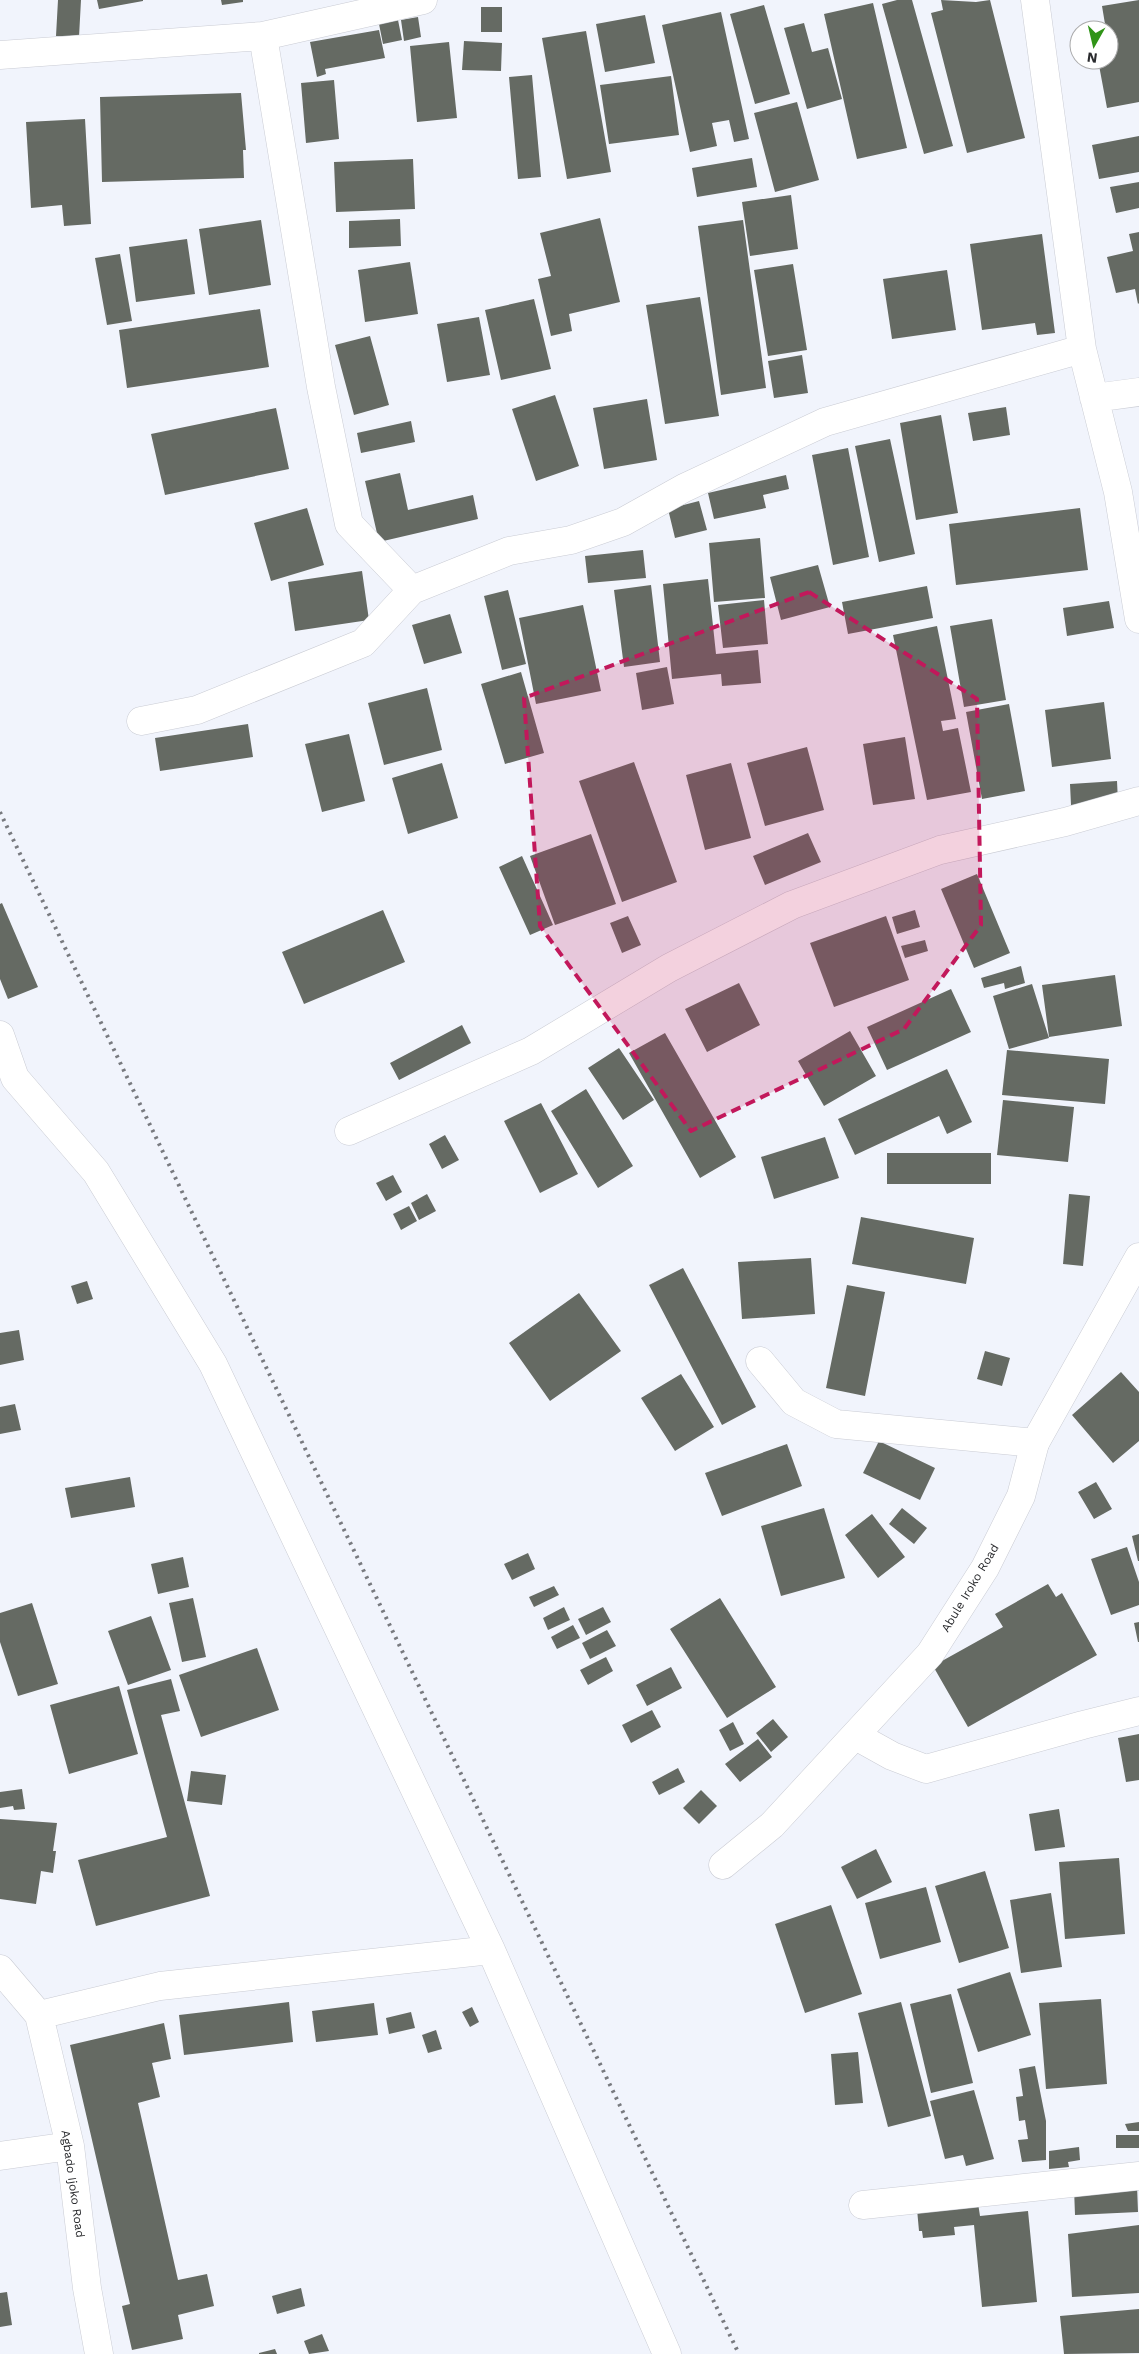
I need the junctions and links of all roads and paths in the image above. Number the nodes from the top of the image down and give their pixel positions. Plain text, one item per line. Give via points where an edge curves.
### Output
1 (423, 0) edge
2 (1035, 0) edge
3 (263, 36) junction
4 (0, 55) edge
5 (1082, 349) junction
6 (1139, 392) edge
7 (1094, 398) junction
8 (412, 590) junction
9 (1139, 619) edge
10 (141, 721) dead end
11 (1139, 801) edge
12 (0, 1035) edge
13 (349, 1131) dead end
14 (1139, 1257) edge
15 (760, 1361) dead end
16 (1035, 1443) junction
17 (1139, 1711) edge
18 (856, 1736) junction
19 (723, 1865) dead end
20 (491, 1950) junction
21 (0, 1969) edge
22 (39, 2015) junction
23 (70, 2146) junction
24 (0, 2156) edge
25 (1139, 2176) edge
26 (863, 2205) dead end
27 (99, 2354) edge
28 (667, 2354) edge

1 - 3 street
2 - 5 street
3 - 4 street
3 - 8 street via 320,387 349,524
5 - 7 street
5 - 8 street via 825,422 684,488 623,522 571,540 509,551
6 - 7 street
7 - 9 street via 1118,492
8 - 10 street via 363,643 197,710
11 - 13 street via 1065,822 940,850 792,905 669,968 531,1051
12 - 20 street via 15,1078 96,1172 214,1364
14 - 16 street, Abule Iroko Road
15 - 16 street via 794,1402 836,1424
16 - 18 street, Abule Iroko Road via 1021,1496 985,1568 930,1654
17 - 18 street via 926,1769 892,1756
18 - 19 street, Abule Iroko Road via 772,1824
20 - 22 street via 160,1986
20 - 28 street
21 - 22 street, Agbado Ijoko Road
22 - 23 street, Agbado Ijoko Road
23 - 24 street
23 - 27 street, Agbado Ijoko Road via 87,2288
25 - 26 street

